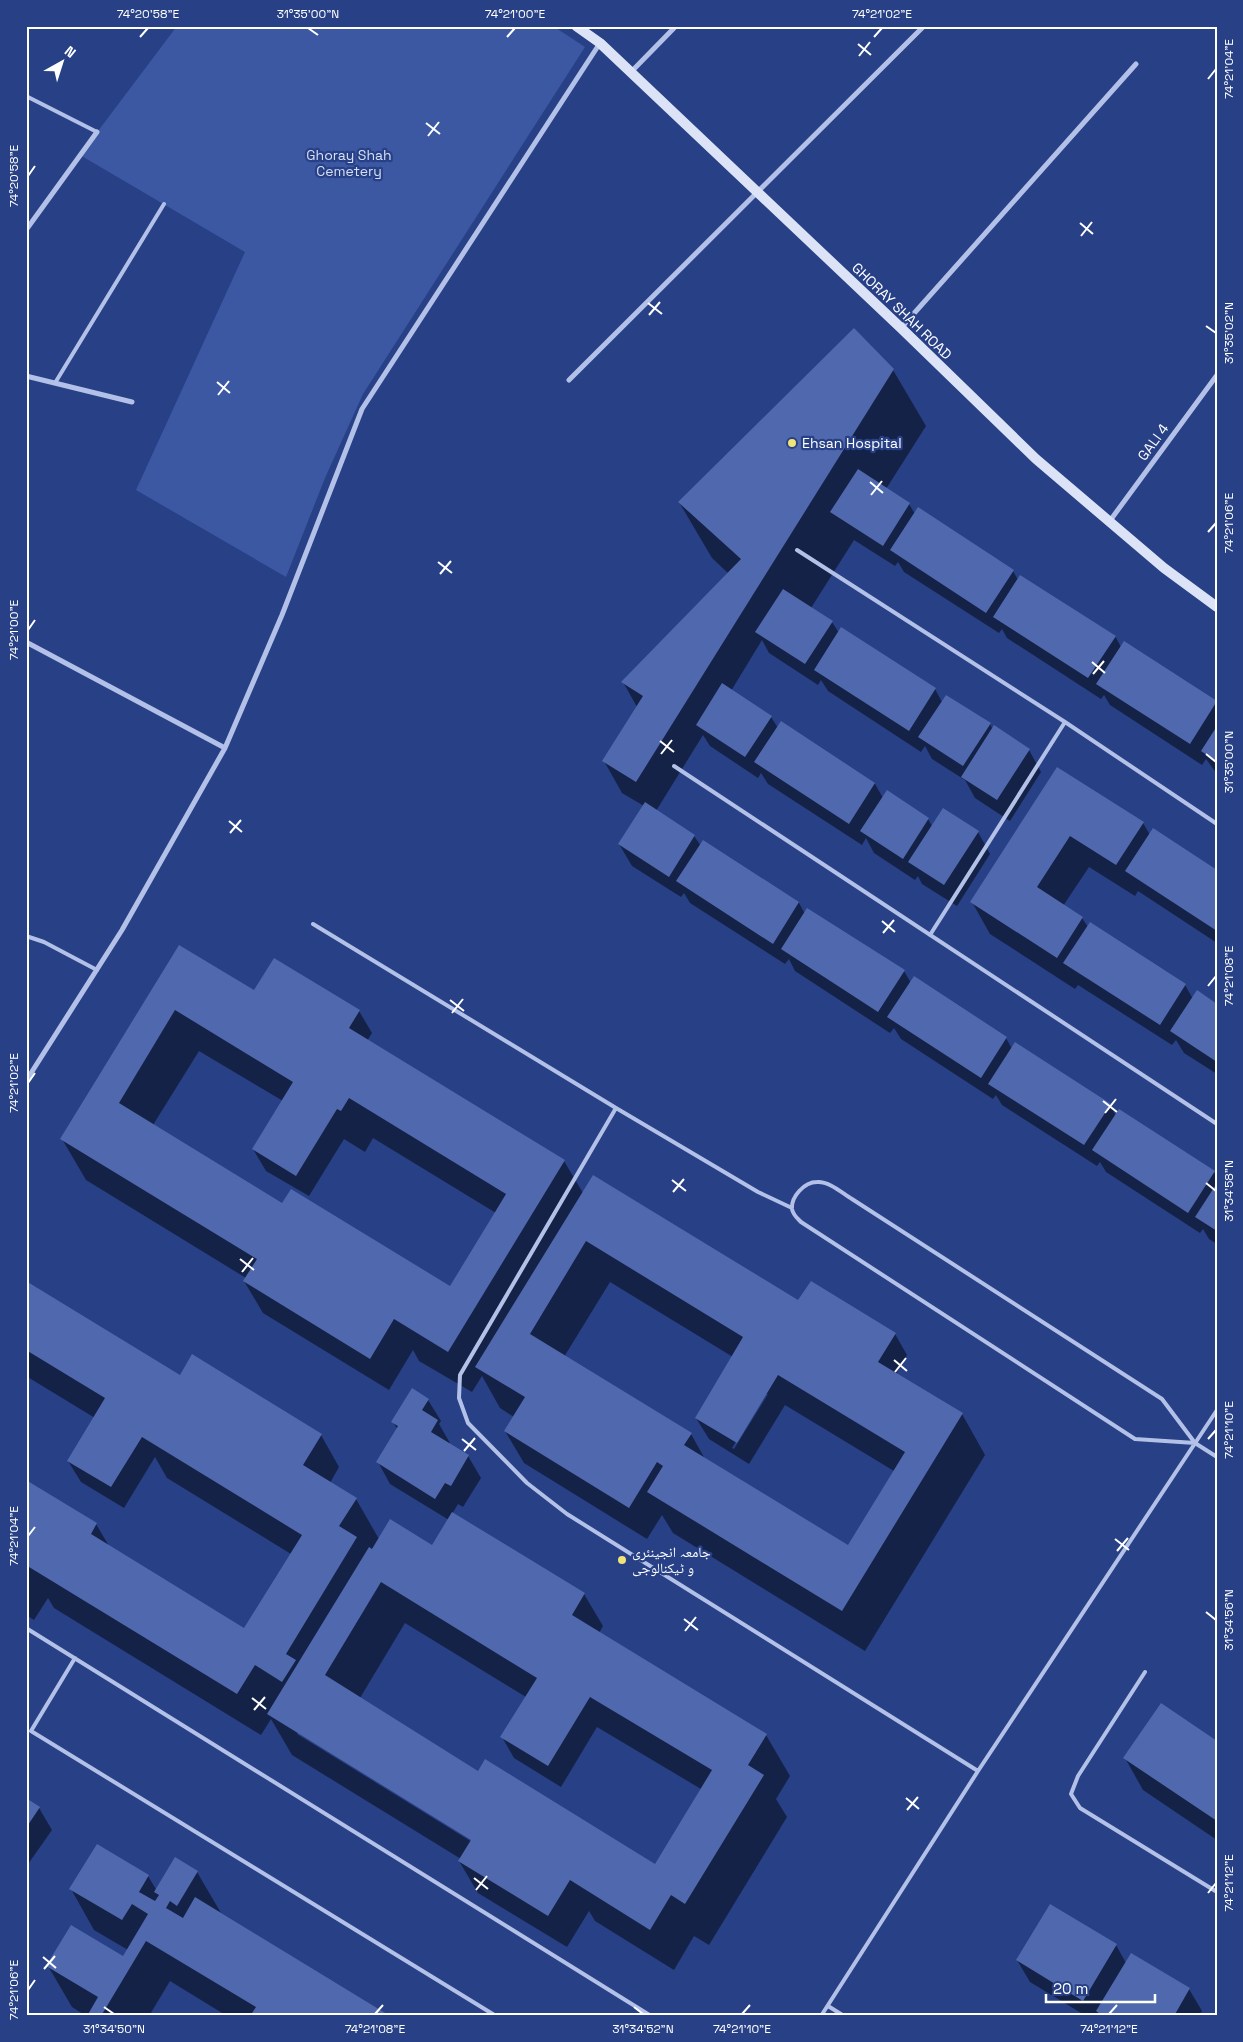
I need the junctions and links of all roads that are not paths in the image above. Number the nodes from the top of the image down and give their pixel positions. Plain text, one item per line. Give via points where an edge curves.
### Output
1 (576, 26) edge
2 (676, 26) edge
3 (924, 26) edge
4 (600, 43) junction
5 (1136, 64) dead end
6 (630, 73) junction
7 (26, 96) edge
8 (97, 132) joint
9 (758, 192) junction
10 (164, 204) dead end
11 (26, 230) edge
12 (900, 328) junction
13 (1217, 375) edge
14 (26, 376) edge
15 (569, 380) dead end
16 (55, 383) junction
17 (132, 402) dead end
18 (1108, 523) junction
19 (797, 550) dead end
20 (1217, 607) edge
21 (26, 642) edge
22 (1065, 722) junction
23 (225, 748) junction
24 (674, 766) dead end
25 (1217, 824) edge
26 (313, 924) dead end
27 (26, 936) edge
28 (930, 936) junction
29 (97, 970) junction
30 (26, 1081) edge
31 (616, 1108) junction
32 (1217, 1124) edge
33 (792, 1208) junction
34 (1217, 1410) edge
35 (1195, 1442) junction
36 (1217, 1457) edge
37 (26, 1628) edge
38 (75, 1658) junction
39 (1145, 1672) dead end
40 (978, 1771) junction
41 (1217, 1892) edge
42 (828, 2006) junction
43 (496, 2016) edge
44 (651, 2016) edge
45 (821, 2016) edge
46 (844, 2016) edge

1 - 4 main road, GHORAY SHAH ROAD
2 - 6 street
3 - 9 street
4 - 6 main road, GHORAY SHAH ROAD
4 - 23 street via 362,409 282,615
5 - 12 street
6 - 9 main road, GHORAY SHAH ROAD
7 - 8 lane
8 - 11 street
9 - 12 main road, GHORAY SHAH ROAD
9 - 15 street
10 - 16 lane
12 - 18 main road, GHORAY SHAH ROAD via 1036,460
13 - 18 street, GALI 4
14 - 16 street
16 - 17 street
18 - 20 main road, GHORAY SHAH ROAD
19 - 22 lane
21 - 23 street
22 - 25 lane
22 - 28 lane
23 - 29 street
24 - 28 lane
26 - 31 lane
27 - 29 lane
28 - 32 lane
29 - 30 street
31 - 33 lane via 758,1192
31 - 40 lane via 460,1375 459,1398 468,1422 527,1484 567,1514
33 - 35 lane via 801,1222 1135,1438
33 - 35 lane via 795,1196 803,1187 818,1181 826,1184 1162,1399
34 - 35 lane
35 - 36 lane
35 - 40 lane
37 - 38 lane
38 - 43 lane via 31,1731
38 - 44 lane
39 - 41 lane via 1078,1776 1070,1794 1080,1808
40 - 42 lane
42 - 45 lane
42 - 46 lane

